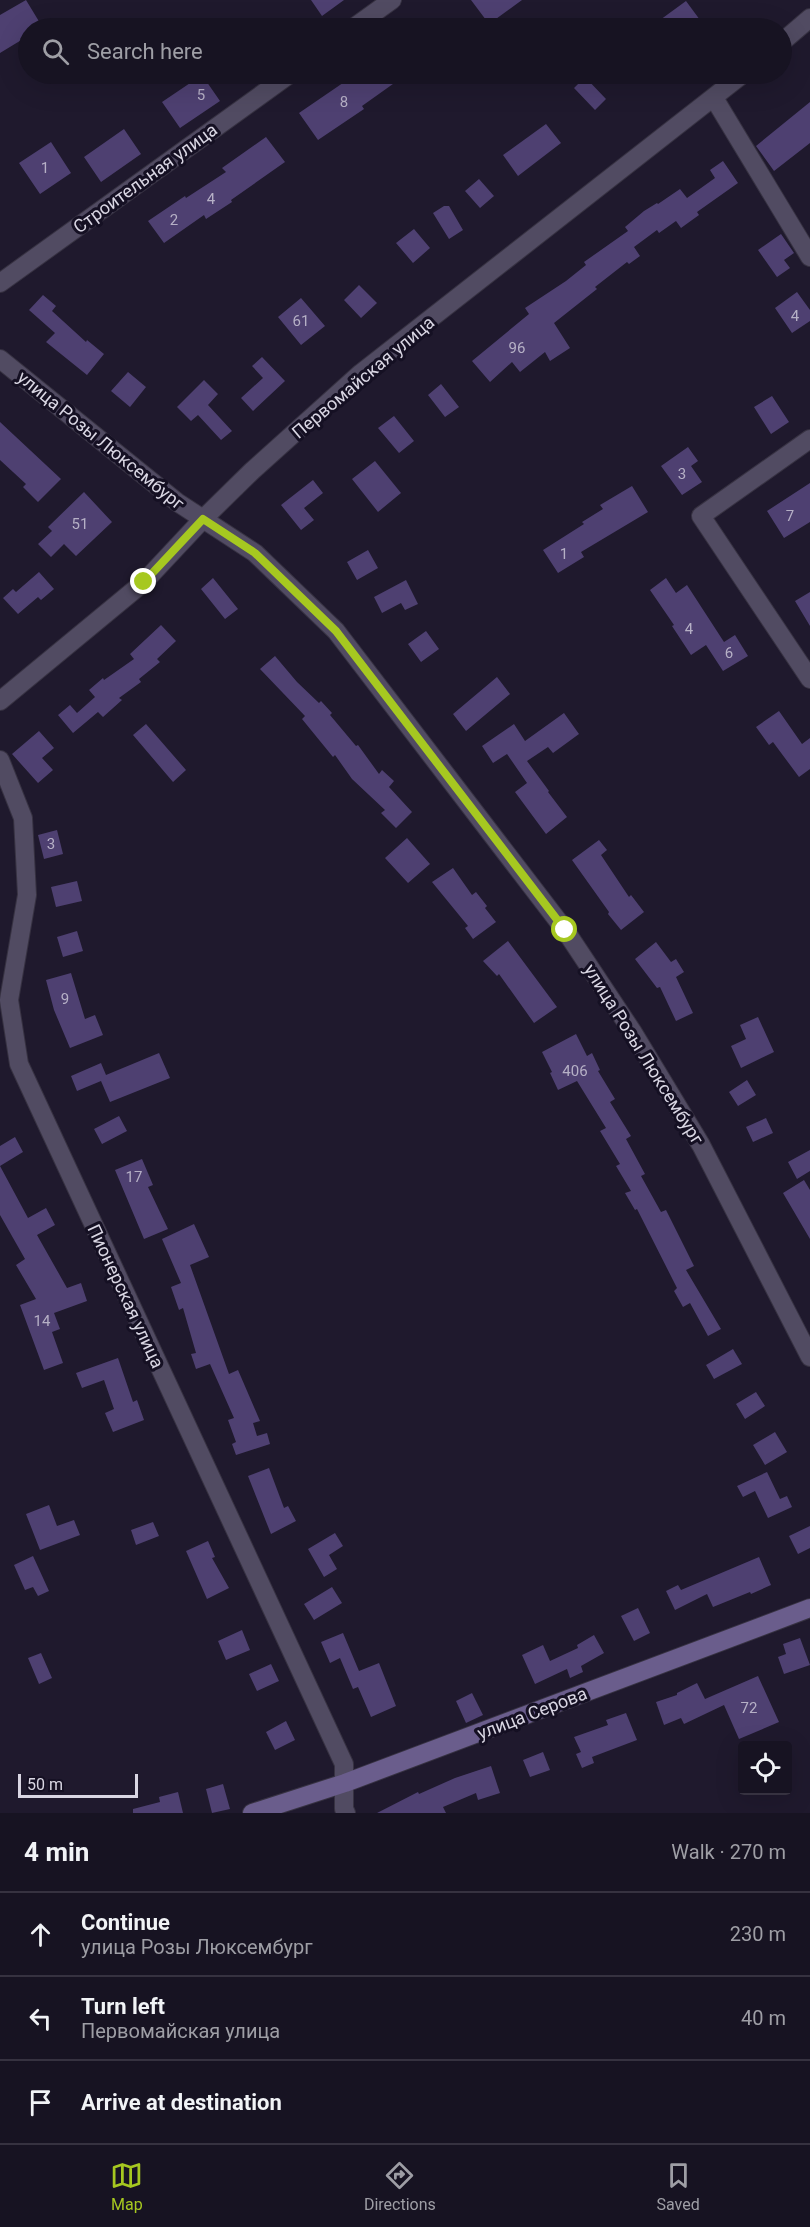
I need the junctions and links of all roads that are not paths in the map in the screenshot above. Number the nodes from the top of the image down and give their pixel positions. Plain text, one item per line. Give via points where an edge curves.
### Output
1 (392, 0) edge
2 (367, 18) edge
3 (810, 18) edge
4 (792, 33) edge
5 (276, 84) edge
6 (731, 84) edge
7 (714, 98) junction
8 (810, 257) edge
9 (0, 283) edge
10 (0, 359) edge
11 (810, 439) edge
12 (203, 519) junction
13 (810, 679) edge
14 (0, 701) edge
15 (0, 760) edge
16 (810, 1357) edge
17 (810, 1608) edge
18 (345, 1783) junction
19 (252, 1813) edge
20 (346, 1813) edge

1 - 2 street
3 - 4 street
5 - 9 street, Строительная улица
6 - 7 street, Первомайская улица
7 - 8 street
7 - 12 street, Первомайская улица via 362,373
10 - 12 street, улица Розы Люксембург
11 - 13 street via 700,516
12 - 14 street, Первомайская улица via 144,582
12 - 16 street, улица Розы Люксембург via 255,553 336,631 565,930 701,1145
15 - 18 street, Пионерская улица via 23,818 27,895 9,1000 19,1064 344,1764
17 - 18 street, улица Серова
18 - 19 street, улица Серова
18 - 20 street, Пионерская улица

